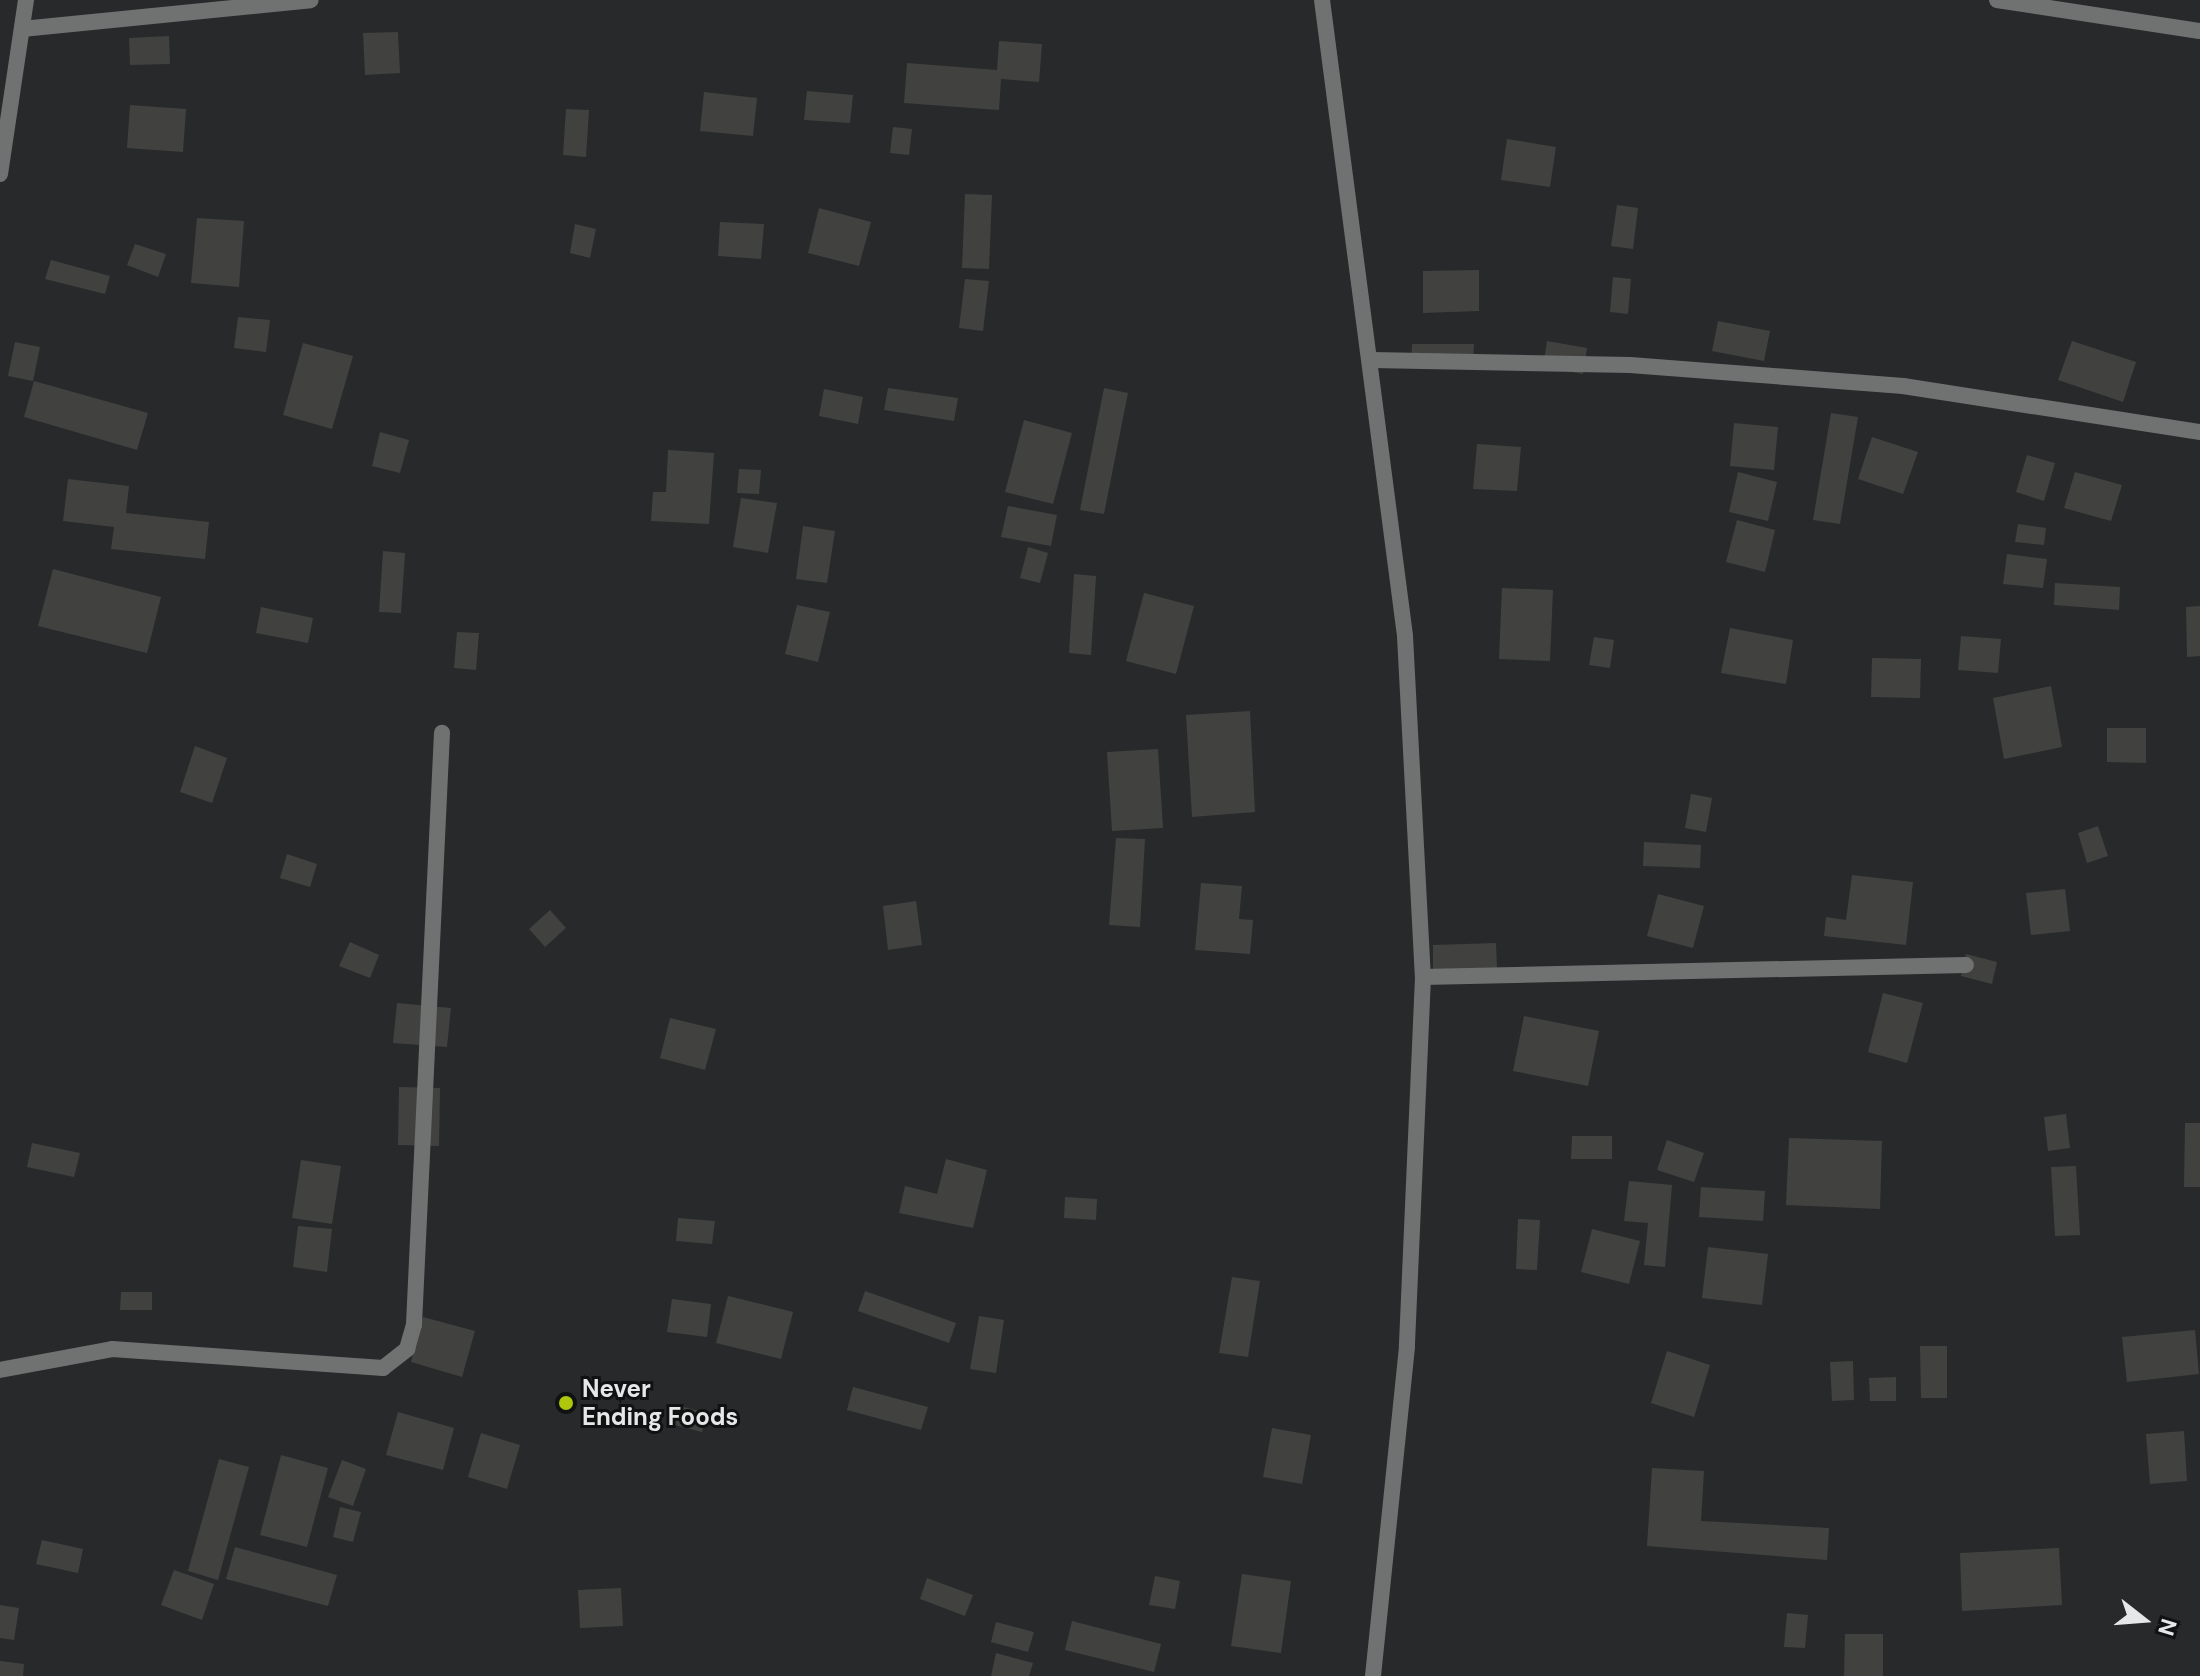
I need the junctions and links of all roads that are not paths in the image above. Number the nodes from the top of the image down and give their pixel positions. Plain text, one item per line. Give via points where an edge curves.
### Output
1 (26, 0) edge
2 (311, 0) edge
3 (1322, 0) edge
4 (1997, 0) edge
5 (22, 29) junction
6 (2200, 31) edge
7 (0, 174) edge
8 (1372, 360) junction
9 (2200, 432) edge
10 (442, 733) dead end
11 (1966, 965) dead end
12 (1423, 977) junction
13 (0, 1370) edge
14 (1373, 1676) edge

1 - 5 street
2 - 5 street
3 - 8 street
4 - 6 street
5 - 7 street
8 - 9 street via 1630,365 1903,386
8 - 12 street via 1405,636
10 - 13 street via 414,1324 407,1349 383,1368 112,1349
11 - 12 street
12 - 14 street via 1407,1347

